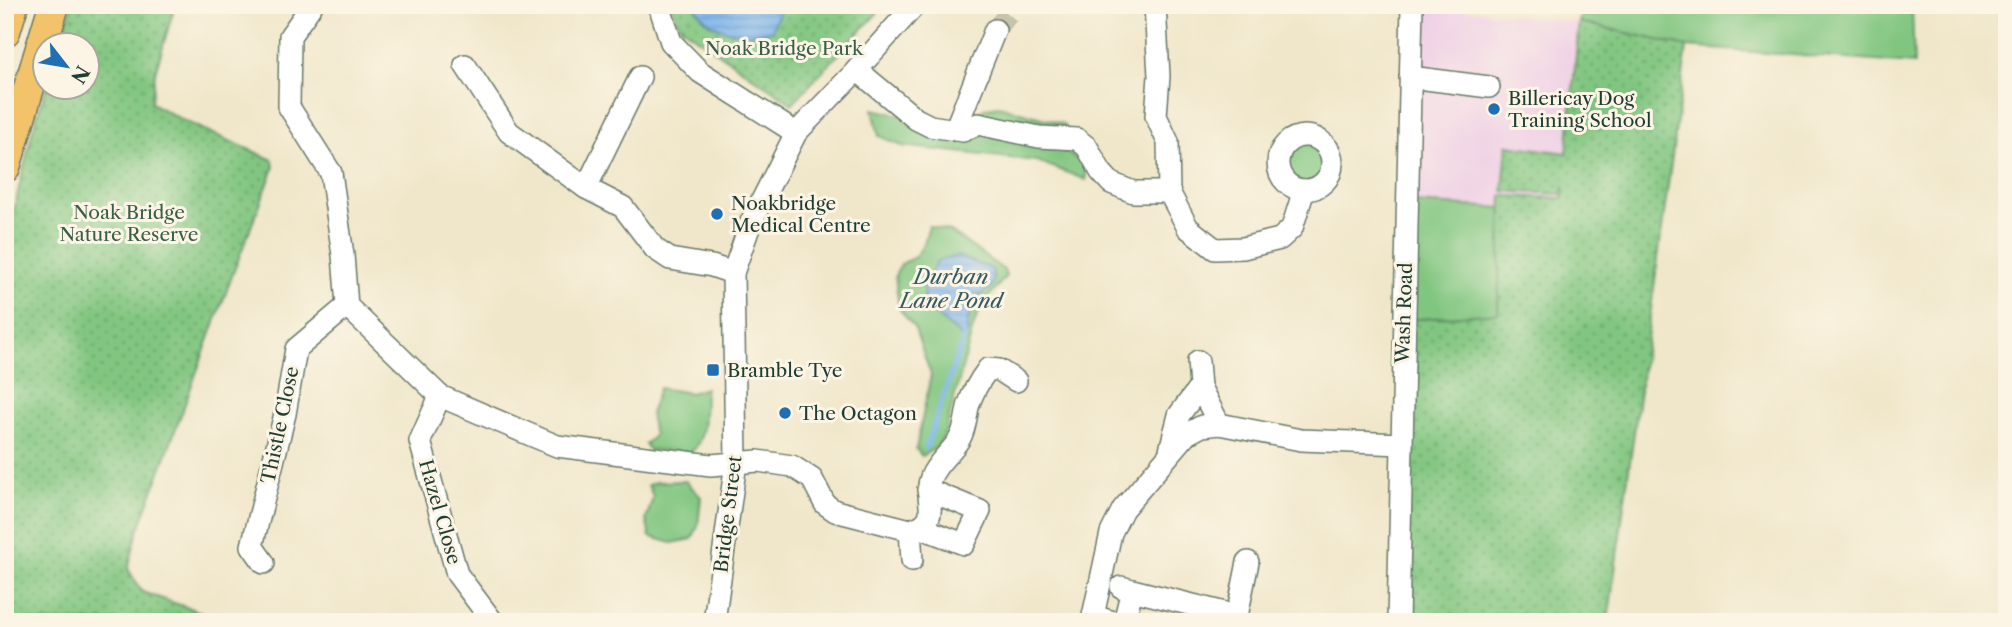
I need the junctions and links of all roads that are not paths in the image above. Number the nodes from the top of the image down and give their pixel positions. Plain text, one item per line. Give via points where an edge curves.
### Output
1 (13, 5) edge
2 (54, 5) edge
3 (313, 5) edge
4 (659, 5) edge
5 (915, 5) edge
6 (1156, 5) edge
7 (1412, 5) edge
8 (995, 30) tunnel mouth
9 (5, 31) edge
10 (465, 65) dead end
11 (857, 70) junction
12 (640, 77) dead end
13 (1410, 77) junction
14 (1489, 87) dead end
15 (956, 130) junction
16 (796, 132) junction
17 (5, 167) edge
18 (586, 188) junction
19 (1304, 190) dead end
20 (1169, 192) junction
21 (733, 273) junction
22 (347, 306) junction
23 (1198, 361) dead end
24 (1016, 381) dead end
25 (1200, 387) junction
26 (440, 396) junction
27 (1219, 424) junction
28 (1402, 444) junction
29 (1168, 455) junction
30 (736, 462) junction
31 (928, 490) junction
32 (915, 528) junction
33 (912, 560) dead end
34 (1248, 562) dead end
35 (264, 563) dead end
36 (1102, 582) junction
37 (1132, 590) junction
38 (493, 622) edge
39 (714, 622) edge
40 (1114, 622) edge
41 (1124, 622) edge
42 (1398, 622) edge

1 - 9 highway
2 - 17 highway
3 - 22 street via 290,36 289,107 331,173
4 - 16 street via 671,42 700,72
5 - 11 street, Bridge Street
6 - 20 street via 1156,116 1167,142
7 - 13 street, Wash Road
8 - 15 street
10 - 18 street via 509,132
11 - 15 street via 916,119
11 - 16 street, Bridge Street
12 - 18 street
13 - 14 street
13 - 28 street, Wash Road
15 - 20 street via 978,124 1039,137 1077,139 1111,183 1133,192
16 - 21 street, Bridge Street via 751,222
18 - 21 street via 623,206 655,249 670,259
19 - 20 street via 1292,228 1280,239 1215,249 1188,228
21 - 30 street, Bridge Street
22 - 26 street
22 - 35 street, Thistle Close via 296,349 252,547
23 - 25 street
24 - 31 street via 988,369 977,383 962,434 932,476
25 - 27 street
25 - 29 street via 1179,415
26 - 30 street via 557,446 711,465
26 - 38 street, Hazel Close via 420,441 457,574
27 - 28 street via 1301,440
27 - 29 street via 1187,434
28 - 42 street, Wash Road
29 - 36 street via 1123,509 1111,533
30 - 32 street via 792,466 812,479 825,504 835,511
30 - 39 street, Bridge Street
31 - 32 street via 931,515
31 - 32 street via 981,511 964,544
32 - 33 street
34 - 37 street via 1237,616
36 - 37 street
36 - 40 street via 1093,616
37 - 41 street

